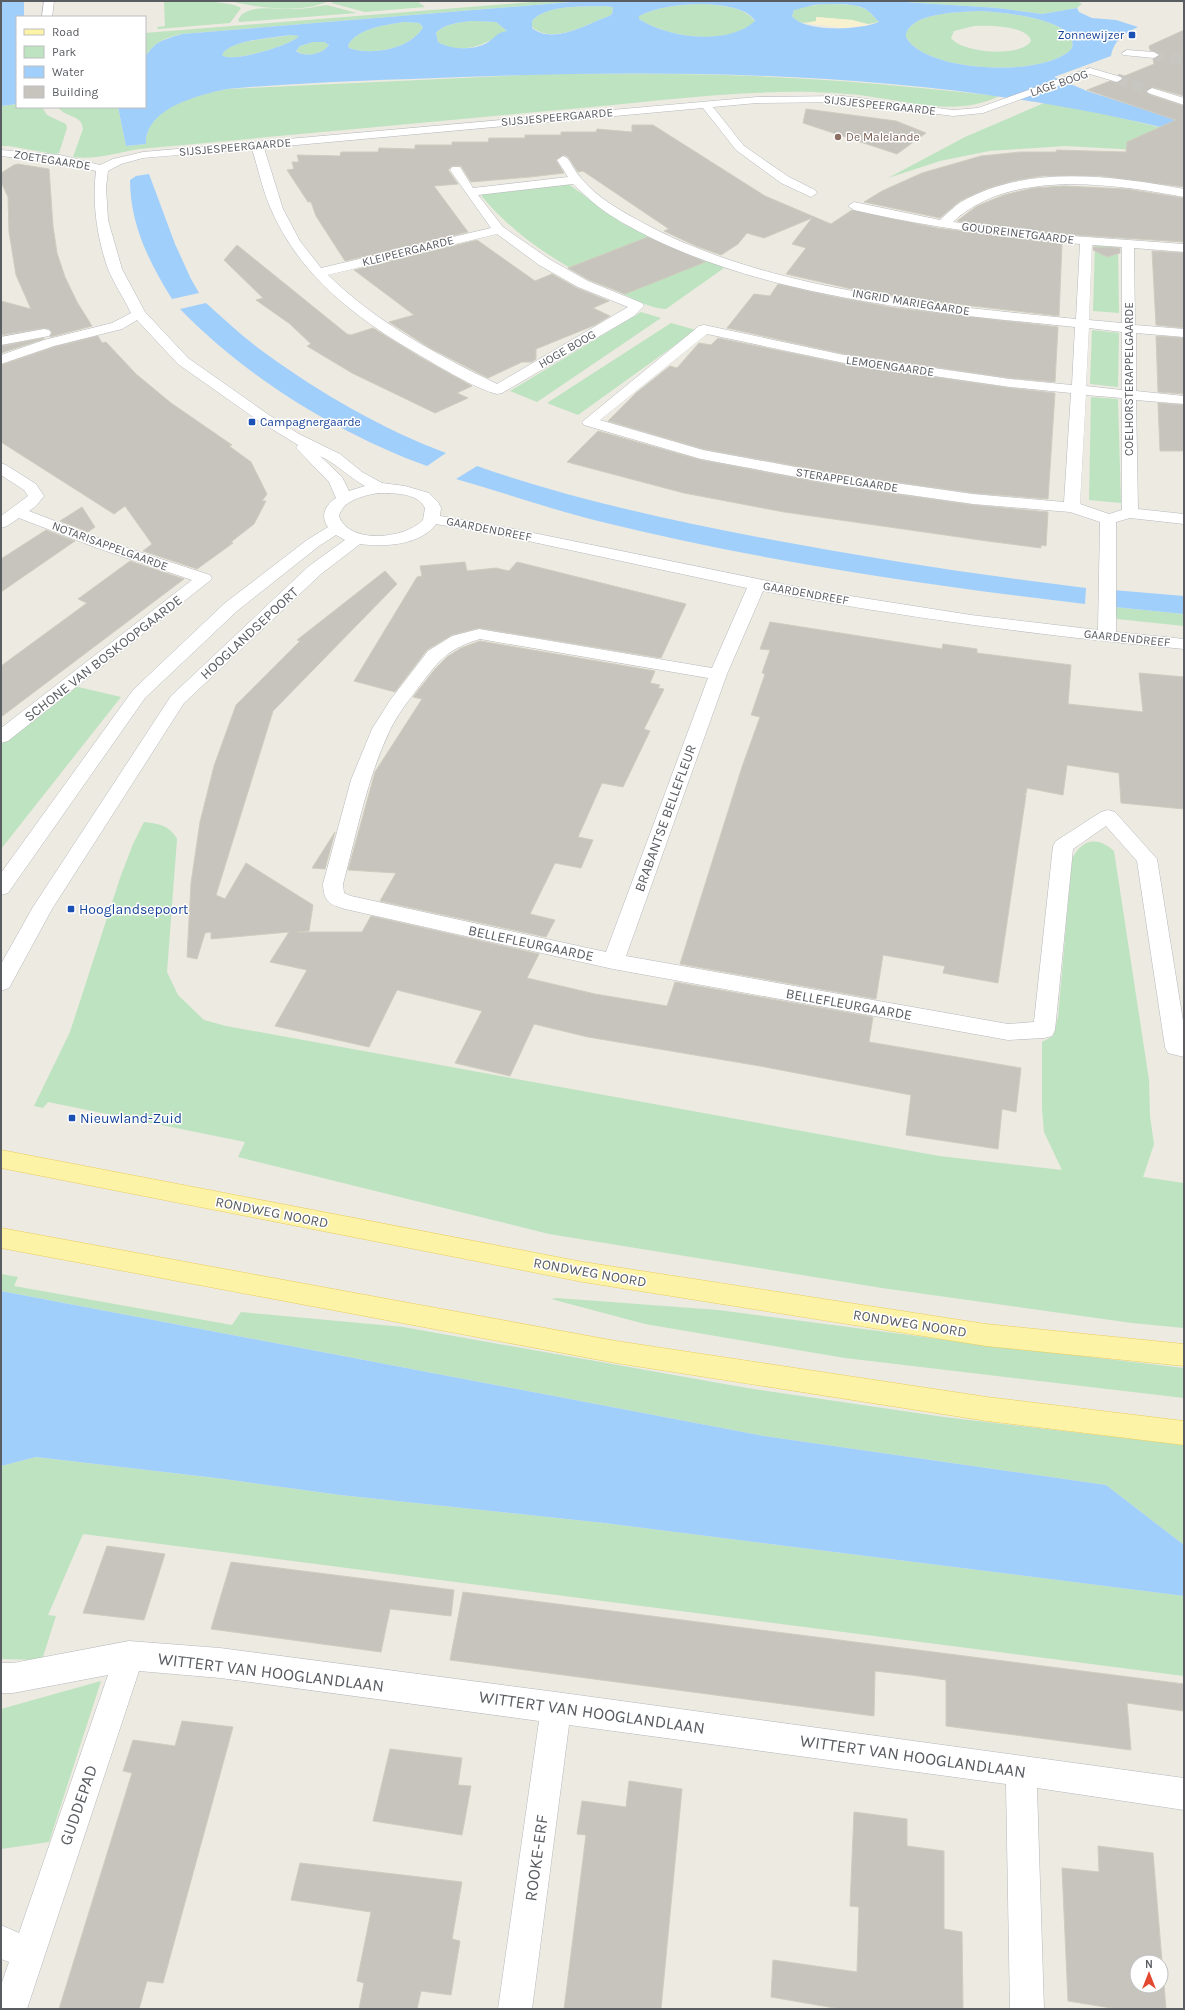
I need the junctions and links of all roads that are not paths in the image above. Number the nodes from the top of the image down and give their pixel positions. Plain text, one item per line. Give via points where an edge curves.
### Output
1 (49, 1) edge
2 (47, 16) edge
3 (1127, 52) dead end
4 (1154, 55) tunnel mouth
5 (1117, 79) tunnel mouth
6 (1152, 91) tunnel mouth
7 (1013, 99) joint
8 (1184, 102) edge
9 (705, 104) junction
10 (257, 145) junction
11 (1, 152) edge
12 (562, 160) dead end
13 (102, 169) junction
14 (456, 170) dead end
15 (576, 180) junction
16 (470, 192) junction
17 (811, 193) dead end
18 (1184, 193) edge
19 (854, 206) dead end
20 (943, 224) junction
21 (499, 230) junction
22 (1086, 241) junction
23 (1128, 244) junction
24 (1184, 248) edge
25 (318, 273) junction
26 (139, 314) junction
27 (1084, 324) junction
28 (1129, 328) junction
29 (1184, 333) edge
30 (1, 341) edge
31 (1, 360) edge
32 (1078, 390) junction
33 (1130, 394) junction
34 (1184, 400) edge
35 (589, 422) joint
36 (294, 437) junction
37 (1, 468) edge
38 (379, 488) junction
39 (344, 498) junction
40 (1072, 507) junction
41 (17, 512) junction
42 (1130, 513) junction
43 (432, 518) junction
44 (1108, 518) junction
45 (1184, 519) edge
46 (1, 523) edge
47 (337, 528) junction
48 (357, 538) junction
49 (204, 579) joint
50 (757, 584) junction
51 (1108, 637) junction
52 (1184, 644) edge
53 (718, 674) junction
54 (1, 737) edge
55 (1, 888) edge
56 (613, 961) junction
57 (1, 983) edge
58 (1184, 1049) edge
59 (1, 1159) edge
60 (1, 1238) edge
61 (1184, 1355) edge
62 (1184, 1433) edge
63 (129, 1656) junction
64 (1, 1678) edge
65 (556, 1708) junction
66 (1021, 1770) junction
67 (1184, 1794) edge
68 (14, 1948) edge
69 (10, 2009) edge
70 (515, 2009) edge
71 (1027, 2009) edge

1 - 2 street
3 - 4 street
5 - 7 street, LAGE BOOG via 1090,71
6 - 8 street
7 - 9 street, SIJSJESPEERGAARDE via 979,111 954,113 843,99
9 - 10 street, SIJSJESPEERGAARDE
9 - 17 street via 740,148 785,180
10 - 13 street, SIJSJESPEERGAARDE via 143,155 117,161
10 - 25 street via 277,209 293,240
11 - 13 street, ZOETEGAARDE via 60,159
12 - 15 street, INGRID MARIEGAARDE
13 - 26 street via 102,220 115,269
14 - 16 street
15 - 16 street
15 - 27 street, INGRID MARIEGAARDE via 614,212 666,240 767,277 903,302
16 - 21 street
18 - 20 street via 1143,185 1095,181 1049,182 1004,190 984,197 966,205
19 - 20 street, GOUDREINETGAARDE
20 - 22 street, GOUDREINETGAARDE
21 - 25 street, KLEIPEERGAARDE
21 - 25 street, HOGE BOOG via 544,262 583,284 637,306 629,314 497,390 423,352 353,306
22 - 23 street, GOUDREINETGAARDE
22 - 27 street
23 - 24 street, GOUDREINETGAARDE
23 - 28 street, COELHORSTERAPPELGAARDE
26 - 30 street
26 - 31 street via 117,326 49,343
26 - 36 street via 183,361
27 - 28 street, INGRID MARIEGAARDE
27 - 32 street
28 - 29 street, INGRID MARIEGAARDE
28 - 33 street, COELHORSTERAPPELGAARDE
32 - 33 street, LEMOENGAARDE
32 - 35 street, LEMOENGAARDE via 844,359 704,329
32 - 40 street
33 - 34 street, LEMOENGAARDE
33 - 42 street, COELHORSTERAPPELGAARDE
35 - 40 street, STERAPPELGAARDE via 701,454 839,480 973,498
36 - 38 street via 335,457 357,475
36 - 39 street via 336,480
37 - 41 street via 30,487 36,496
38 - 39 street via 361,491
38 - 43 street via 402,489 423,497 432,506
39 - 47 street via 332,514
40 - 44 street, STERAPPELGAARDE
41 - 46 street
41 - 49 street, NOTARISAPPELGAARDE via 103,545
42 - 44 street
42 - 45 street
43 - 48 street via 423,529 399,539
43 - 50 street, GAARDENDREEF via 488,527
44 - 51 street
47 - 48 street
47 - 55 street, HOOGLANDSEPOORT via 313,543 231,607 139,694
48 - 57 street, HOOGLANDSEPOORT via 315,570 177,700 43,907
49 - 54 street, SCHONE VAN BOSKOOPGAARDE
50 - 51 street, GAARDENDREEF via 895,610
50 - 53 street, BRABANTSE BELLEFLEUR
51 - 52 street, GAARDENDREEF
53 - 56 street, BRABANTSE BELLEFLEUR
53 - 56 street, BELLEFLEURGAARDE via 479,634 458,640 434,655 396,703 381,728 361,780 333,884 334,896 345,902
56 - 58 street, BELLEFLEURGAARDE via 1008,1032 1044,1030 1063,846 1108,816 1147,859 1176,1047
59 - 61 main road, RONDWEG NOORD via 583,1272 986,1335
60 - 62 main road via 616,1352 987,1410
63 - 64 street, WITTERT VAN HOOGLANDLAAN via 13,1678
63 - 65 street, WITTERT VAN HOOGLANDLAAN via 220,1663
63 - 68 street, GUDDEPAD
65 - 66 street, WITTERT VAN HOOGLANDLAAN
65 - 70 street, ROOKE-ERF
66 - 67 street, WITTERT VAN HOOGLANDLAAN
66 - 71 street
68 - 69 street, GUDDEPAD

